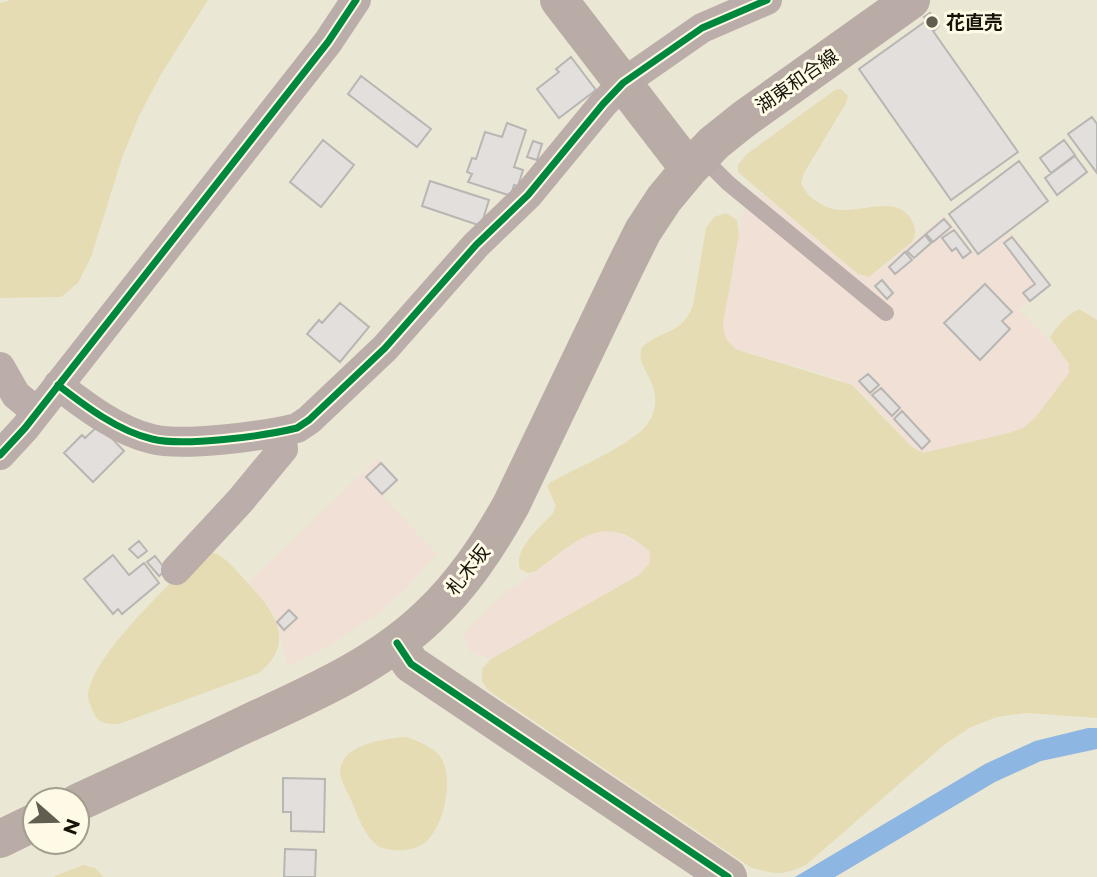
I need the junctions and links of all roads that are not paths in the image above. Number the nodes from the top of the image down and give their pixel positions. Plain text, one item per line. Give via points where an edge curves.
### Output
1 (356, 0) edge
2 (559, 0) edge
3 (768, 0) edge
4 (911, 0) edge
5 (623, 83) junction
6 (695, 162) junction
7 (886, 313) dead end
8 (0, 367) edge
9 (58, 385) junction
10 (37, 412) junction
11 (281, 432) junction
12 (0, 454) edge
13 (176, 570) dead end
14 (397, 643) junction
15 (91, 796) edge
16 (21, 829) edge
17 (0, 839) edge
18 (728, 877) edge

1 - 9 street via 328,42
2 - 5 main road
3 - 5 street via 702,28
4 - 6 main road, 湖東和合線 via 744,119
5 - 6 main road
5 - 11 street via 528,195 476,245 384,348 309,420
6 - 7 lane via 728,183
6 - 14 main road, 札木坂 via 643,231 494,536 453,592
8 - 10 street via 16,395
9 - 10 street
9 - 11 street via 123,428 151,439 181,442
10 - 12 street
11 - 13 street via 283,449
14 - 15 main road, 札木坂 via 345,678
14 - 18 main road via 411,664
16 - 17 main road

